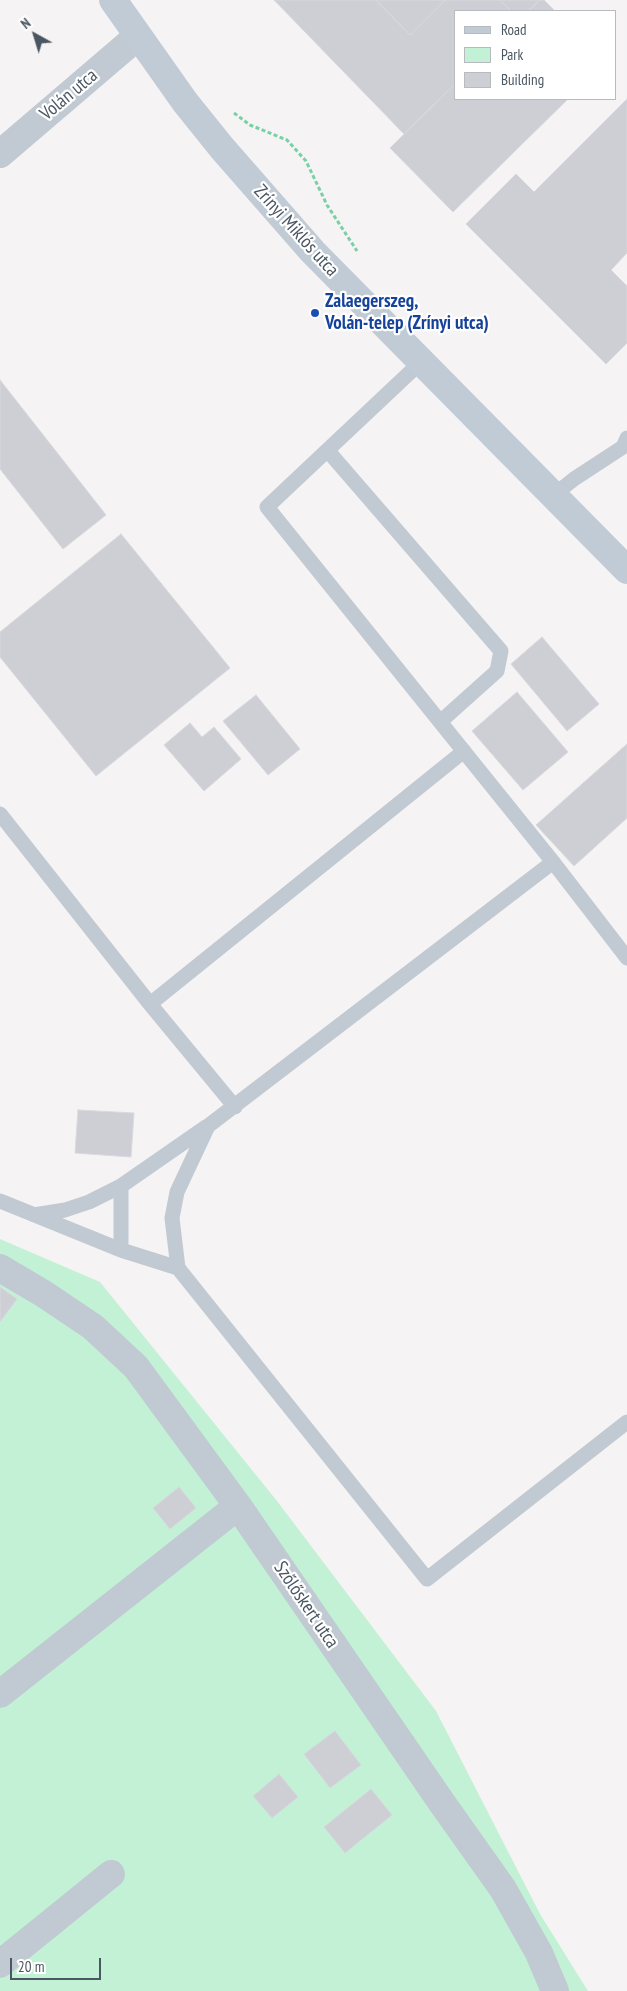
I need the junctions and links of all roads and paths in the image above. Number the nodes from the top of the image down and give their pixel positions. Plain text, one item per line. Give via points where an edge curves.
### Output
1 (114, 0) edge
2 (138, 36) junction
3 (232, 112) dead end
4 (0, 154) edge
5 (363, 258) dead end
6 (421, 362) junction
7 (626, 446) edge
8 (328, 451) junction
9 (554, 495) junction
10 (627, 570) edge
11 (440, 722) junction
12 (464, 751) junction
13 (0, 814) edge
14 (5, 830) edge
15 (553, 862) junction
16 (627, 958) edge
17 (150, 1004) junction
18 (235, 1107) junction
19 (208, 1126) junction
20 (121, 1186) junction
21 (0, 1200) edge
22 (34, 1215) junction
23 (121, 1250) junction
24 (0, 1268) edge
25 (178, 1268) junction
26 (627, 1422) edge
27 (238, 1506) junction
28 (0, 1694) edge
29 (111, 1874) dead end
30 (0, 1964) edge
31 (555, 1991) edge

1 - 2 main road, Zrínyi Miklós utca
2 - 4 street, Volán utca
2 - 6 main road, Zrínyi Miklós utca via 185,102 247,177 314,252
3 - 5 path via 250,125 286,140 306,161 327,205
6 - 8 lane
6 - 9 main road, Zrínyi Miklós utca
7 - 9 lane
8 - 11 lane via 267,507
8 - 11 lane via 501,651 498,671
9 - 10 main road, Zrínyi Miklós utca
11 - 12 lane
12 - 15 lane
12 - 17 lane
13 - 14 lane
14 - 17 lane
15 - 16 lane
15 - 18 lane
17 - 18 lane
18 - 19 lane
19 - 20 lane
19 - 25 lane via 177,1192 173,1209
20 - 22 lane via 89,1202
20 - 23 lane
21 - 22 lane
22 - 23 lane
23 - 25 lane
24 - 27 street, Szőlőskert utca via 93,1326 136,1367
25 - 26 lane via 427,1580
27 - 28 street
27 - 31 street, Szőlőskert utca via 503,1889 539,1953
29 - 30 street

